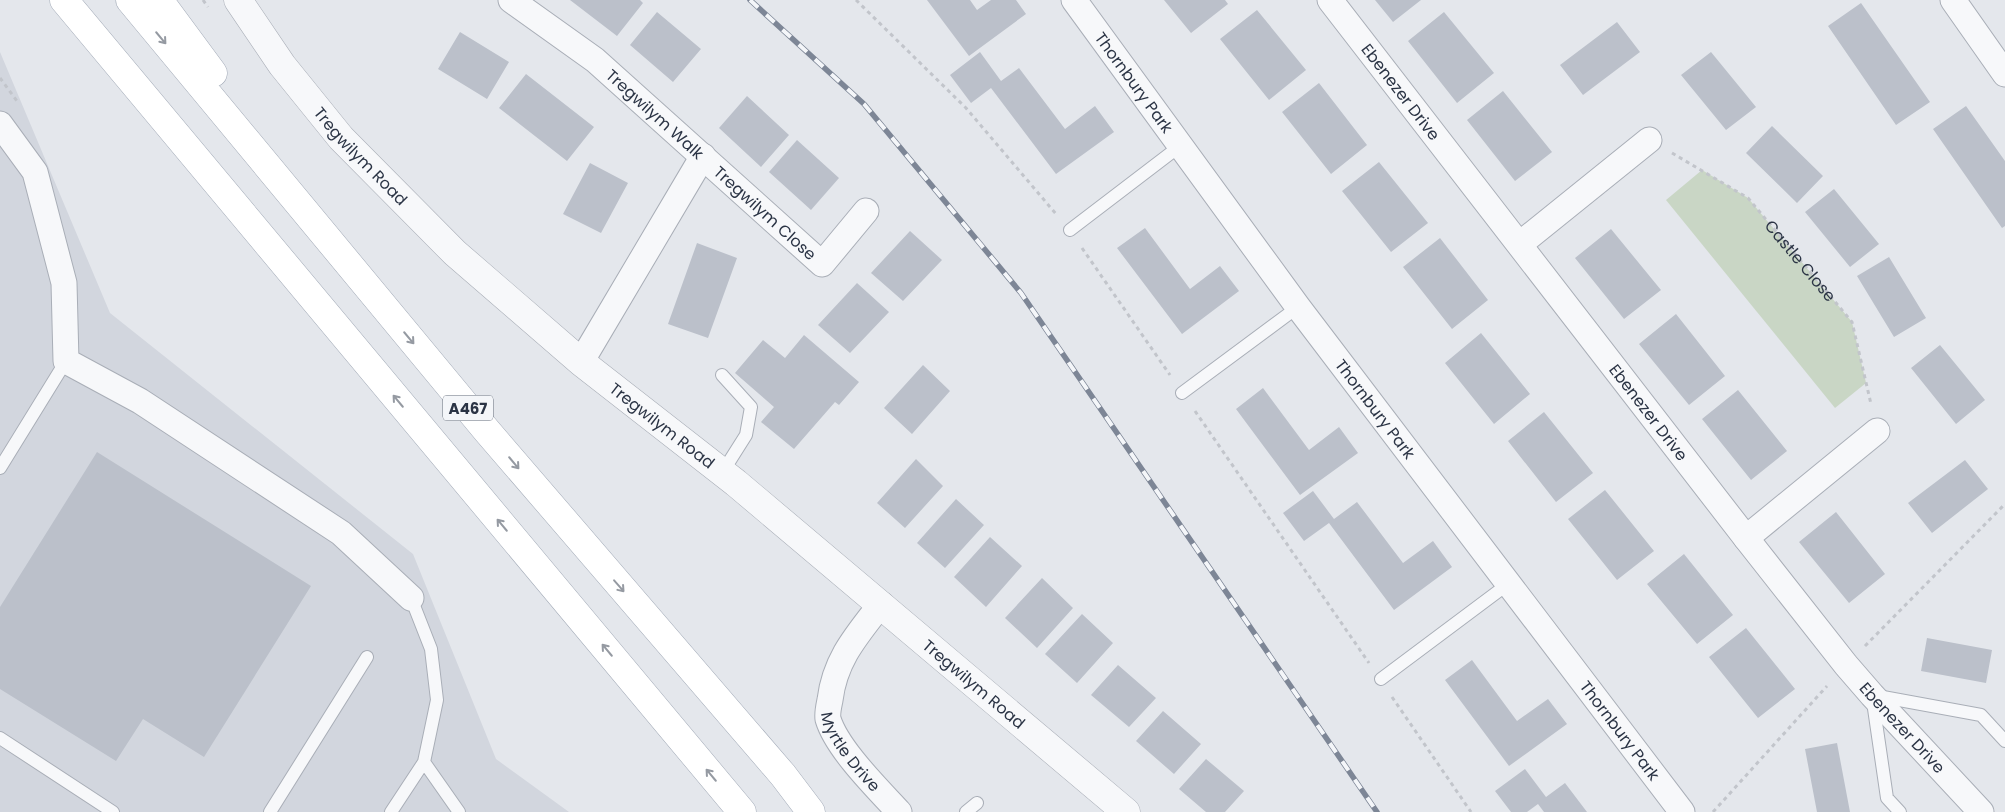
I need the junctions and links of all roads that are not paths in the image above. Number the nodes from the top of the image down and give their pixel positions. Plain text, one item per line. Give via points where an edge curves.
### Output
1 (64, 0) edge
2 (130, 0) edge
3 (159, 0) edge
4 (238, 0) edge
5 (511, 0) edge
6 (1074, 0) edge
7 (1330, 0) edge
8 (1953, 0) edge
9 (2005, 74) edge
10 (0, 124) edge
11 (1649, 140) road end
12 (1180, 146) junction
13 (703, 156) junction
14 (866, 211) dead end
15 (1070, 230) dead end
16 (1520, 244) junction
17 (1298, 307) junction
18 (385, 309) junction
19 (66, 360) junction
20 (581, 362) junction
21 (722, 376) dead end
22 (1182, 393) dead end
23 (1877, 431) road end
24 (0, 468) edge
25 (722, 473) junction
26 (1746, 538) junction
27 (1508, 584) junction
28 (412, 598) joint
29 (881, 604) junction
30 (366, 657) dead end
31 (1381, 679) dead end
32 (1872, 695) junction
33 (0, 738) edge
34 (2005, 741) edge
35 (424, 762) junction
36 (977, 803) dead end
37 (112, 812) edge
38 (270, 812) edge
39 (391, 812) edge
40 (459, 812) edge
41 (742, 812) edge
42 (811, 812) edge
43 (899, 812) edge
44 (966, 812) edge
45 (1126, 812) edge
46 (1682, 812) edge
47 (1900, 812) edge
48 (1981, 812) edge

41 -> 1 main road, A467
2 -> 18 main road, A467
3 - 18 main road
4 - 20 street, Tregwilym Road via 282,65 341,138 455,253
5 - 13 street, Tregwilym Walk via 595,60
6 - 12 street, Thornbury Park
7 - 16 street, Ebenezer Drive
8 - 9 street
10 - 19 street via 35,172 64,283
11 - 16 street
12 - 15 lane
12 - 17 street, Thornbury Park
13 - 14 street, Tregwilym Close via 822,264
13 - 20 street, Tregwilym Walk
16 - 26 street, Ebenezer Drive
17 - 22 lane
17 - 27 street, Thornbury Park
18 -> 42 main road, A467 via 568,528 783,775
19 - 24 lane
19 - 28 street via 140,401 341,533
20 - 25 street, Tregwilym Road
21 - 25 lane via 751,407 746,435
23 - 26 street
25 - 29 street, Tregwilym Road
26 - 32 street, Ebenezer Drive
27 - 31 lane
27 - 46 street, Thornbury Park
28 - 35 lane via 431,649 436,700
29 - 43 street, Myrtle Drive via 845,650 831,688 828,718 842,746
29 - 45 street, Tregwilym Road
30 - 38 lane
32 - 34 lane via 1981,715
32 - 47 lane via 1887,798
32 - 48 street, Ebenezer Drive
33 - 37 lane
35 - 39 lane
35 - 40 lane
36 - 44 lane

